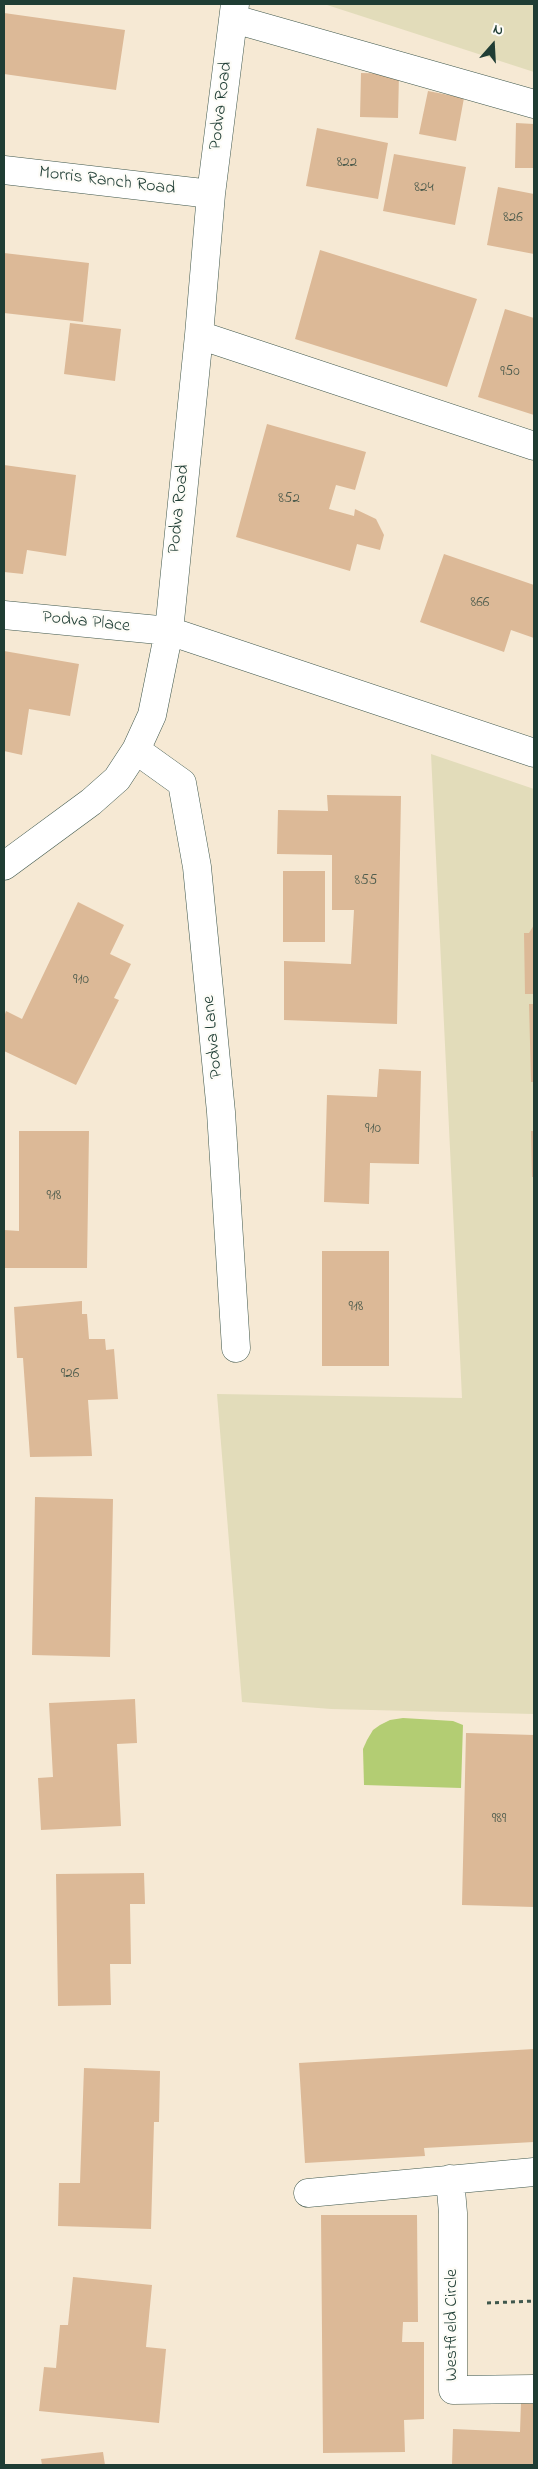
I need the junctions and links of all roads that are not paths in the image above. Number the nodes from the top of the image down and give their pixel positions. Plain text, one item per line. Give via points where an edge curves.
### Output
1 (235, 11) edge
2 (534, 104) edge
3 (4, 170) edge
4 (211, 194) junction
5 (199, 335) junction
6 (534, 446) edge
7 (4, 615) edge
8 (169, 631) junction
9 (136, 750) junction
10 (534, 753) edge
11 (4, 866) edge
12 (236, 1348) dead end
13 (534, 2172) edge
14 (450, 2179) junction
15 (308, 2193) dead end
16 (534, 2389) edge

1 - 2 street
1 - 4 street, Podva Road
3 - 4 street, Morris Ranch Road
4 - 5 street, Podva Road
5 - 6 street
5 - 8 street, Podva Road
7 - 8 street, Podva Place
8 - 9 street, Podva Road via 152,716
8 - 10 street
9 - 11 street, Podva Road via 117,779
9 - 12 street, Podva Lane via 182,783 197,867 221,1112
13 - 14 street
14 - 15 street
14 - 16 street, Westfield Circle via 453,2212 453,2390

